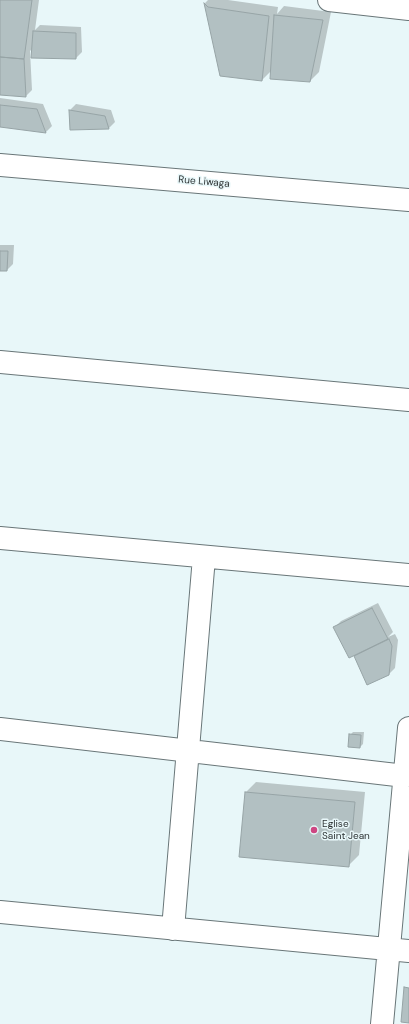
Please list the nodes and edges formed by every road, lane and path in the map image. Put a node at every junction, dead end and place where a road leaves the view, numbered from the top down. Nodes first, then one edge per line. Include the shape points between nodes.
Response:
1 (329, 0) edge
2 (409, 9) edge
3 (0, 165) edge
4 (409, 200) edge
5 (0, 362) edge
6 (409, 400) edge
7 (0, 538) edge
8 (204, 556) junction
9 (409, 575) edge
10 (409, 728) edge
11 (0, 729) edge
12 (188, 751) junction
13 (405, 776) junction
14 (0, 912) edge
15 (173, 928) junction
16 (398, 950) edge
17 (382, 1024) edge

1 - 2 street
3 - 4 street, Rue Liwaga
5 - 6 street
7 - 8 street
8 - 9 street
8 - 12 street
10 - 13 street
11 - 12 street
12 - 13 street
12 - 15 street
13 - 16 street
14 - 15 street
15 - 16 street
16 - 17 street

